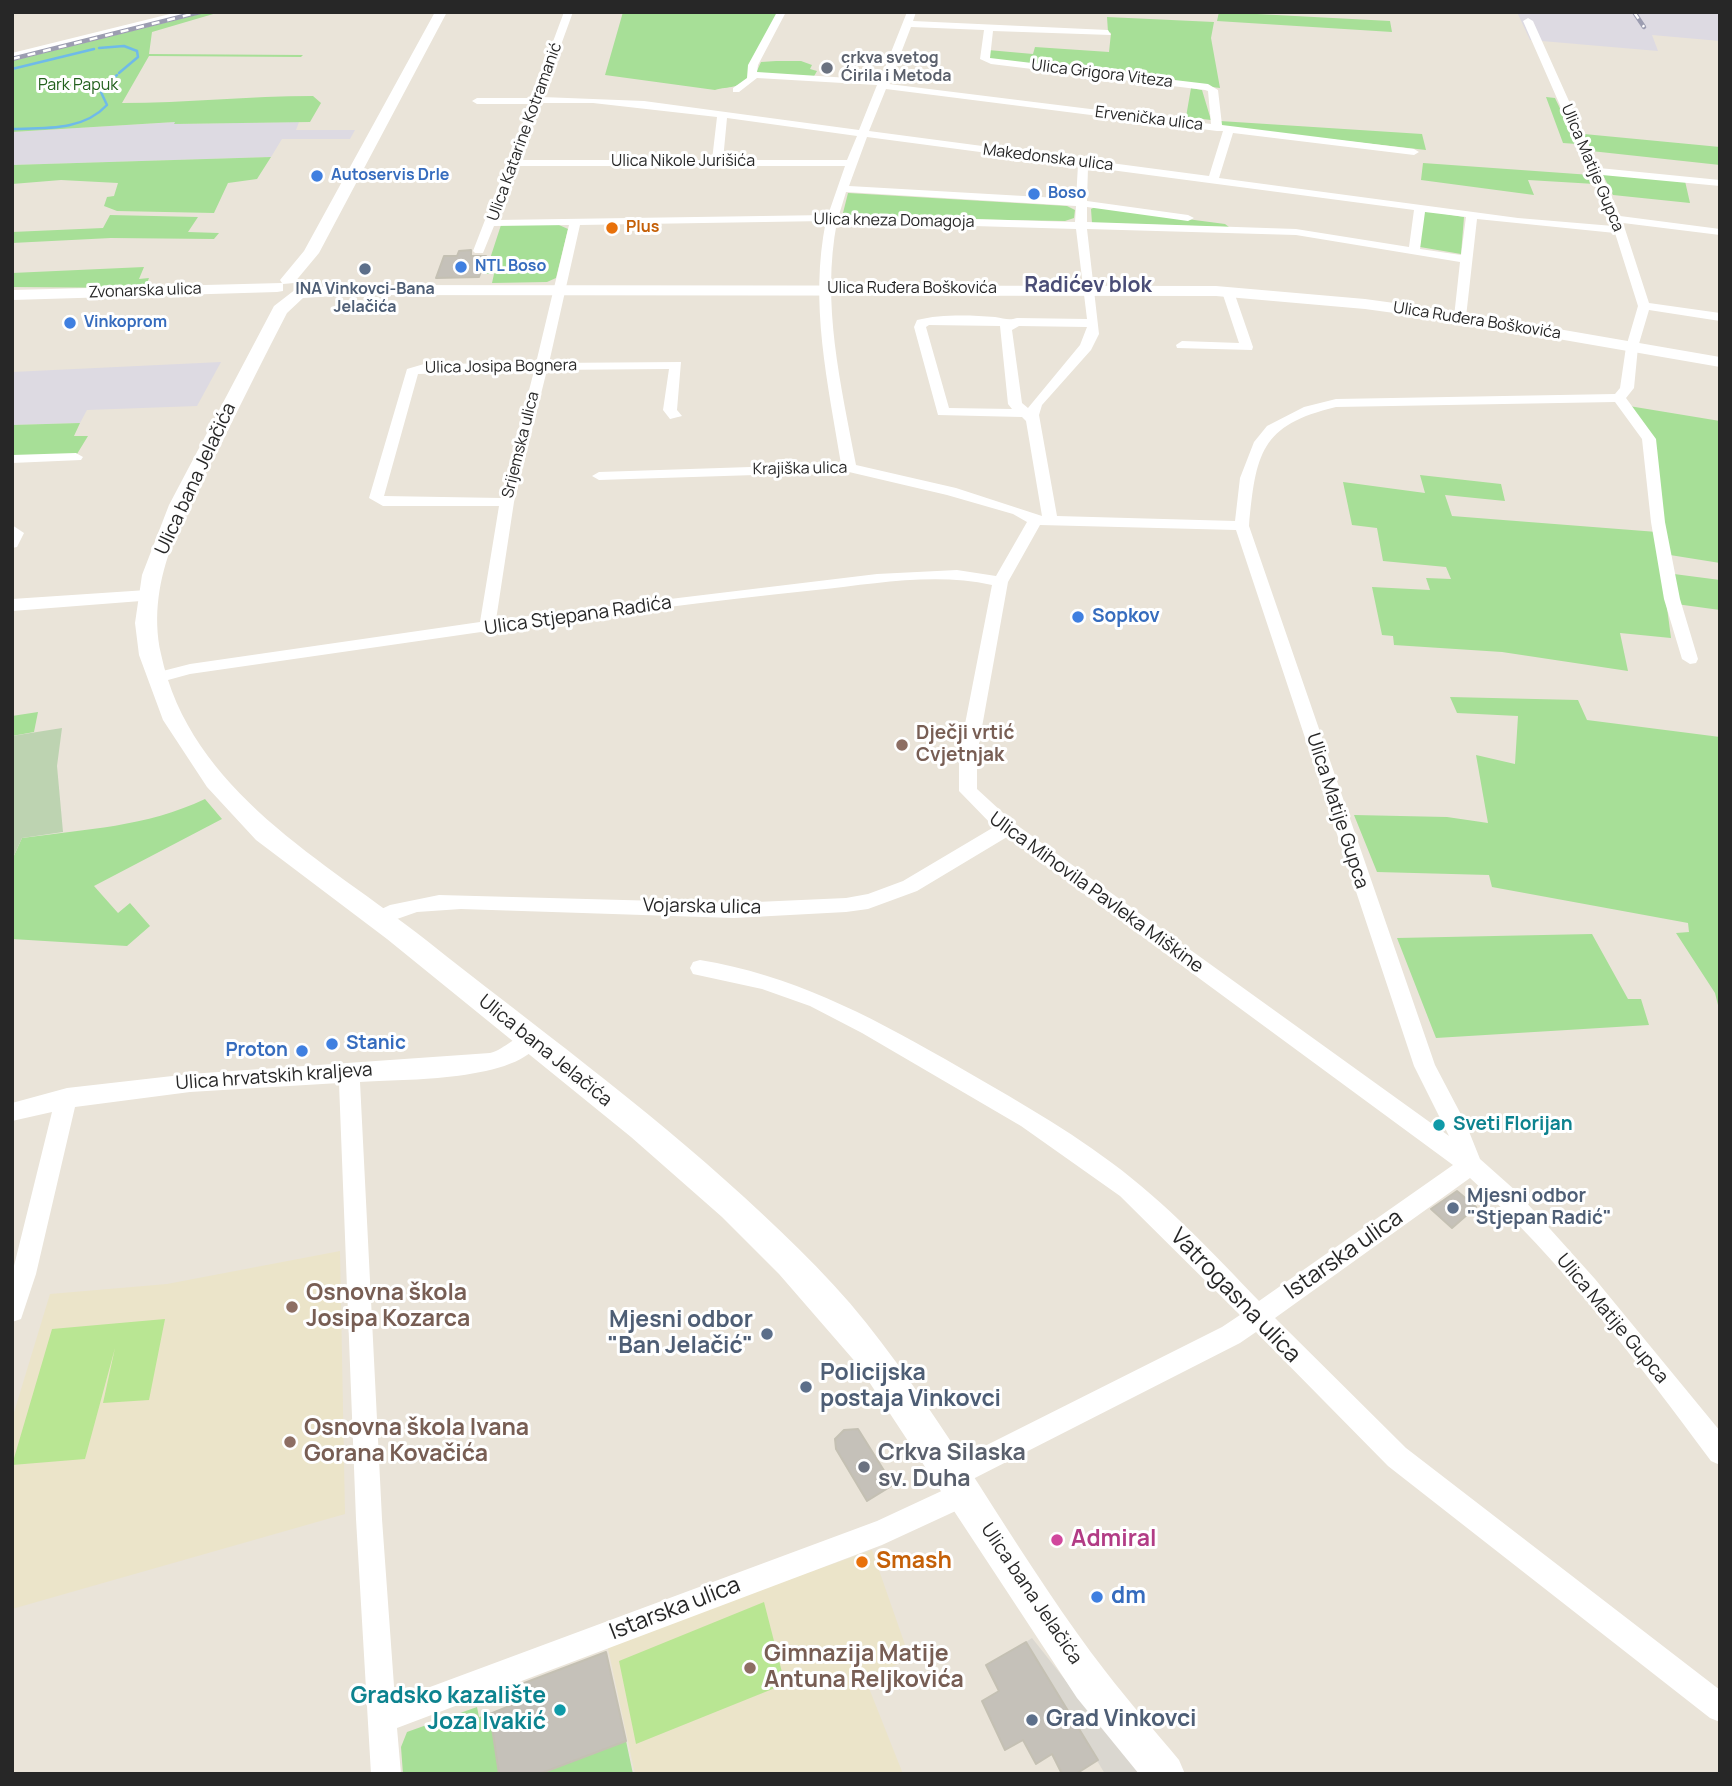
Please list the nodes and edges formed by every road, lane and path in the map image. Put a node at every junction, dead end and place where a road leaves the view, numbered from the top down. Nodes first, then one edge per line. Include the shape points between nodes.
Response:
1 (190, 12) edge
2 (440, 12) edge
3 (569, 12) edge
4 (782, 12) edge
5 (910, 18) edge
6 (1528, 21) dead end
7 (989, 28) junction
8 (1108, 33) dead end
9 (12, 57) edge
10 (753, 75) junction
11 (885, 85) junction
12 (736, 90) dead end
13 (537, 100) junction
14 (477, 101) dead end
15 (722, 116) junction
16 (1223, 129) junction
17 (863, 134) junction
18 (1414, 152) dead end
19 (718, 162) junction
20 (1083, 162) junction
21 (514, 163) junction
22 (851, 163) junction
23 (1596, 171) junction
24 (1213, 180) junction
25 (1720, 183) edge
26 (844, 188) junction
27 (1080, 203) junction
28 (1420, 208) junction
29 (1472, 214) junction
30 (832, 218) junction
31 (575, 222) junction
32 (492, 223) junction
33 (1081, 225) junction
34 (1618, 225) junction
35 (1296, 232) junction
36 (1720, 233) edge
37 (479, 251) dead end
38 (1414, 251) junction
39 (1468, 260) junction
40 (823, 289) junction
41 (1089, 289) junction
42 (293, 290) junction
43 (350, 290) joint
44 (561, 291) junction
45 (1228, 292) junction
46 (12, 295) edge
47 (1644, 306) junction
48 (1460, 317) junction
49 (1720, 317) edge
50 (1093, 323) junction
51 (1009, 325) junction
52 (1182, 345) dead end
53 (1632, 347) junction
54 (1720, 362) edge
55 (541, 366) junction
56 (1619, 398) junction
57 (1027, 415) junction
58 (675, 416) dead end
59 (76, 457) dead end
60 (12, 459) edge
61 (849, 468) junction
62 (599, 476) dead end
63 (507, 502) junction
64 (1042, 519) junction
65 (1242, 526) junction
66 (12, 529) edge
67 (12, 544) edge
68 (1000, 582) junction
69 (147, 596) junction
70 (12, 605) edge
71 (487, 629) junction
72 (1690, 659) dead end
73 (157, 678) junction
74 (1007, 828) junction
75 (380, 918) junction
76 (700, 968) dead end
77 (531, 1040) junction
78 (349, 1072) junction
79 (67, 1097) junction
80 (12, 1112) edge
81 (1471, 1165) junction
82 (12, 1311) edge
83 (1256, 1317) junction
84 (1720, 1452) edge
85 (958, 1485) junction
86 (1720, 1708) edge
87 (384, 1719) junction
88 (1160, 1769) edge
89 (386, 1774) edge

1 - 9 street
2 - 42 main road, Ulica bana Jelačića
3 - 13 street, Ulica Katarine Kotramanić
4 - 10 street via 753,65
5 - 7 street
5 - 11 street
6 - 23 street, Ulica Matije Gupca
7 - 8 street
7 - 16 street, Ulica Grigora Viteza via 985,59 991,61 1208,87 1213,90
10 - 11 street, Ervenička ulica
10 - 12 street
11 - 16 street, Ervenička ulica
11 - 17 street
13 - 14 street, Makedonska ulica
13 - 15 street, Makedonska ulica via 644,104
13 - 21 street, Ulica Katarine Kotramanić
15 - 17 street, Makedonska ulica
15 - 19 street
16 - 18 street, Ervenička ulica
16 - 24 street
17 - 20 street, Makedonska ulica
17 - 22 street
19 - 21 street, Ulica Nikole Jurišića
19 - 22 street, Ulica Nikole Jurišića
20 - 24 street, Makedonska ulica
20 - 27 street
21 - 32 street, Ulica Katarine Kotramanić
22 - 26 street
23 - 25 street
23 - 34 street, Ulica Matije Gupca
24 - 28 street, Makedonska ulica
26 - 27 street, Ulica kneza Domagoja
26 - 30 street
27 - 33 street
27 - 35 street, Ulica kneza Domagoja
28 - 29 street, Makedonska ulica
28 - 38 street
29 - 34 street, Makedonska ulica
29 - 39 street
30 - 31 street, Ulica kneza Domagoja
30 - 33 street, Ulica kneza Domagoja
30 - 40 street
31 - 32 street, Ulica kneza Domagoja
31 - 44 street, Srijemska ulica
32 - 37 street, Ulica Katarine Kotramanić
33 - 35 street, Ulica kneza Domagoja
33 - 41 street
34 - 36 street, Makedonska ulica
34 - 47 street, Ulica Matije Gupca
35 - 38 street, Ulica kneza Domagoja
38 - 39 street, Ulica kneza Domagoja
39 - 48 street
40 - 41 main road, Ulica Ruđera Boškovića
40 - 44 main road, Ulica Ruđera Boškovića
40 - 61 street via 825,329
41 - 45 main road, Ulica Ruđera Boškovića
41 - 50 street
42 - 43 main road, Ulica Ruđera Boškovića
42 - 46 main road, Zvonarska ulica
42 - 69 main road, Ulica bana Jelačića via 184,496
43 - 44 main road, Ulica Ruđera Boškovića
44 - 55 street, Srijemska ulica
45 - 48 main road, Ulica Ruđera Boškovića
45 - 52 street via 1247,347
47 - 49 street
47 - 53 street
48 - 53 main road, Ulica Ruđera Boškovića
50 - 51 street
50 - 57 street via 1090,341
51 - 57 street via 1005,332 1015,404
51 - 57 street via 929,321 919,327 943,412
53 - 54 main road, Ulica Ruđera Boškovića
53 - 56 street via 1628,388
55 - 58 street, Ulica Josipa Bognera via 676,365 670,410
55 - 63 street, Srijemska ulica
55 - 63 street, Ulica Josipa Bognera via 412,372 376,498 383,502
56 - 65 street, Ulica Matije Gupca via 1336,403 1307,408 1282,420 1252,455
56 - 72 street via 1649,439 1672,599
57 - 64 street
59 - 60 street
61 - 62 street, Krajiška ulica
61 - 64 street, Krajiška ulica via 939,487
63 - 71 street, Srijemska ulica
64 - 65 street
64 - 68 street, Ulica Mihovila Pavleka Miškine
65 - 81 street, Ulica Matije Gupca via 1420,1053
66 - 67 street via 16,533
68 - 71 street, Ulica Stjepana Radića via 985,577 902,576 738,593
68 - 74 street, Ulica Mihovila Pavleka Miškine via 967,780 973,799
69 - 70 street
69 - 73 main road, Ulica bana Jelačića via 146,624
71 - 73 street, Ulica Stjepana Radića via 191,669
73 - 75 main road, Ulica bana Jelačića via 169,712 222,788 286,852
74 - 75 street, Vojarska ulica via 908,889 848,905 757,909 454,903 404,907
74 - 81 street, Ulica Mihovila Pavleka Miškine
75 - 77 main road, Ulica bana Jelačića
76 - 83 street, Vatrogasna ulica via 746,974 823,1001 1009,1107 1125,1187
77 - 78 street, Ulica hrvatskih kraljeva via 505,1058 490,1062
77 - 85 main road, Ulica bana Jelačića via 726,1198 783,1253 870,1354
78 - 79 street, Ulica hrvatskih kraljeva via 225,1079
78 - 87 street via 369,1519
79 - 80 street, Ulica hrvatskih kraljeva
79 - 82 street
81 - 83 street, Istarska ulica
81 - 84 street, Ulica Matije Gupca via 1508,1198 1587,1287
83 - 85 street, Istarska ulica
83 - 86 street, Vatrogasna ulica via 1397,1457
85 - 87 street, Istarska ulica via 882,1532
85 - 88 main road, Ulica bana Jelačića via 1091,1684
87 - 89 street

